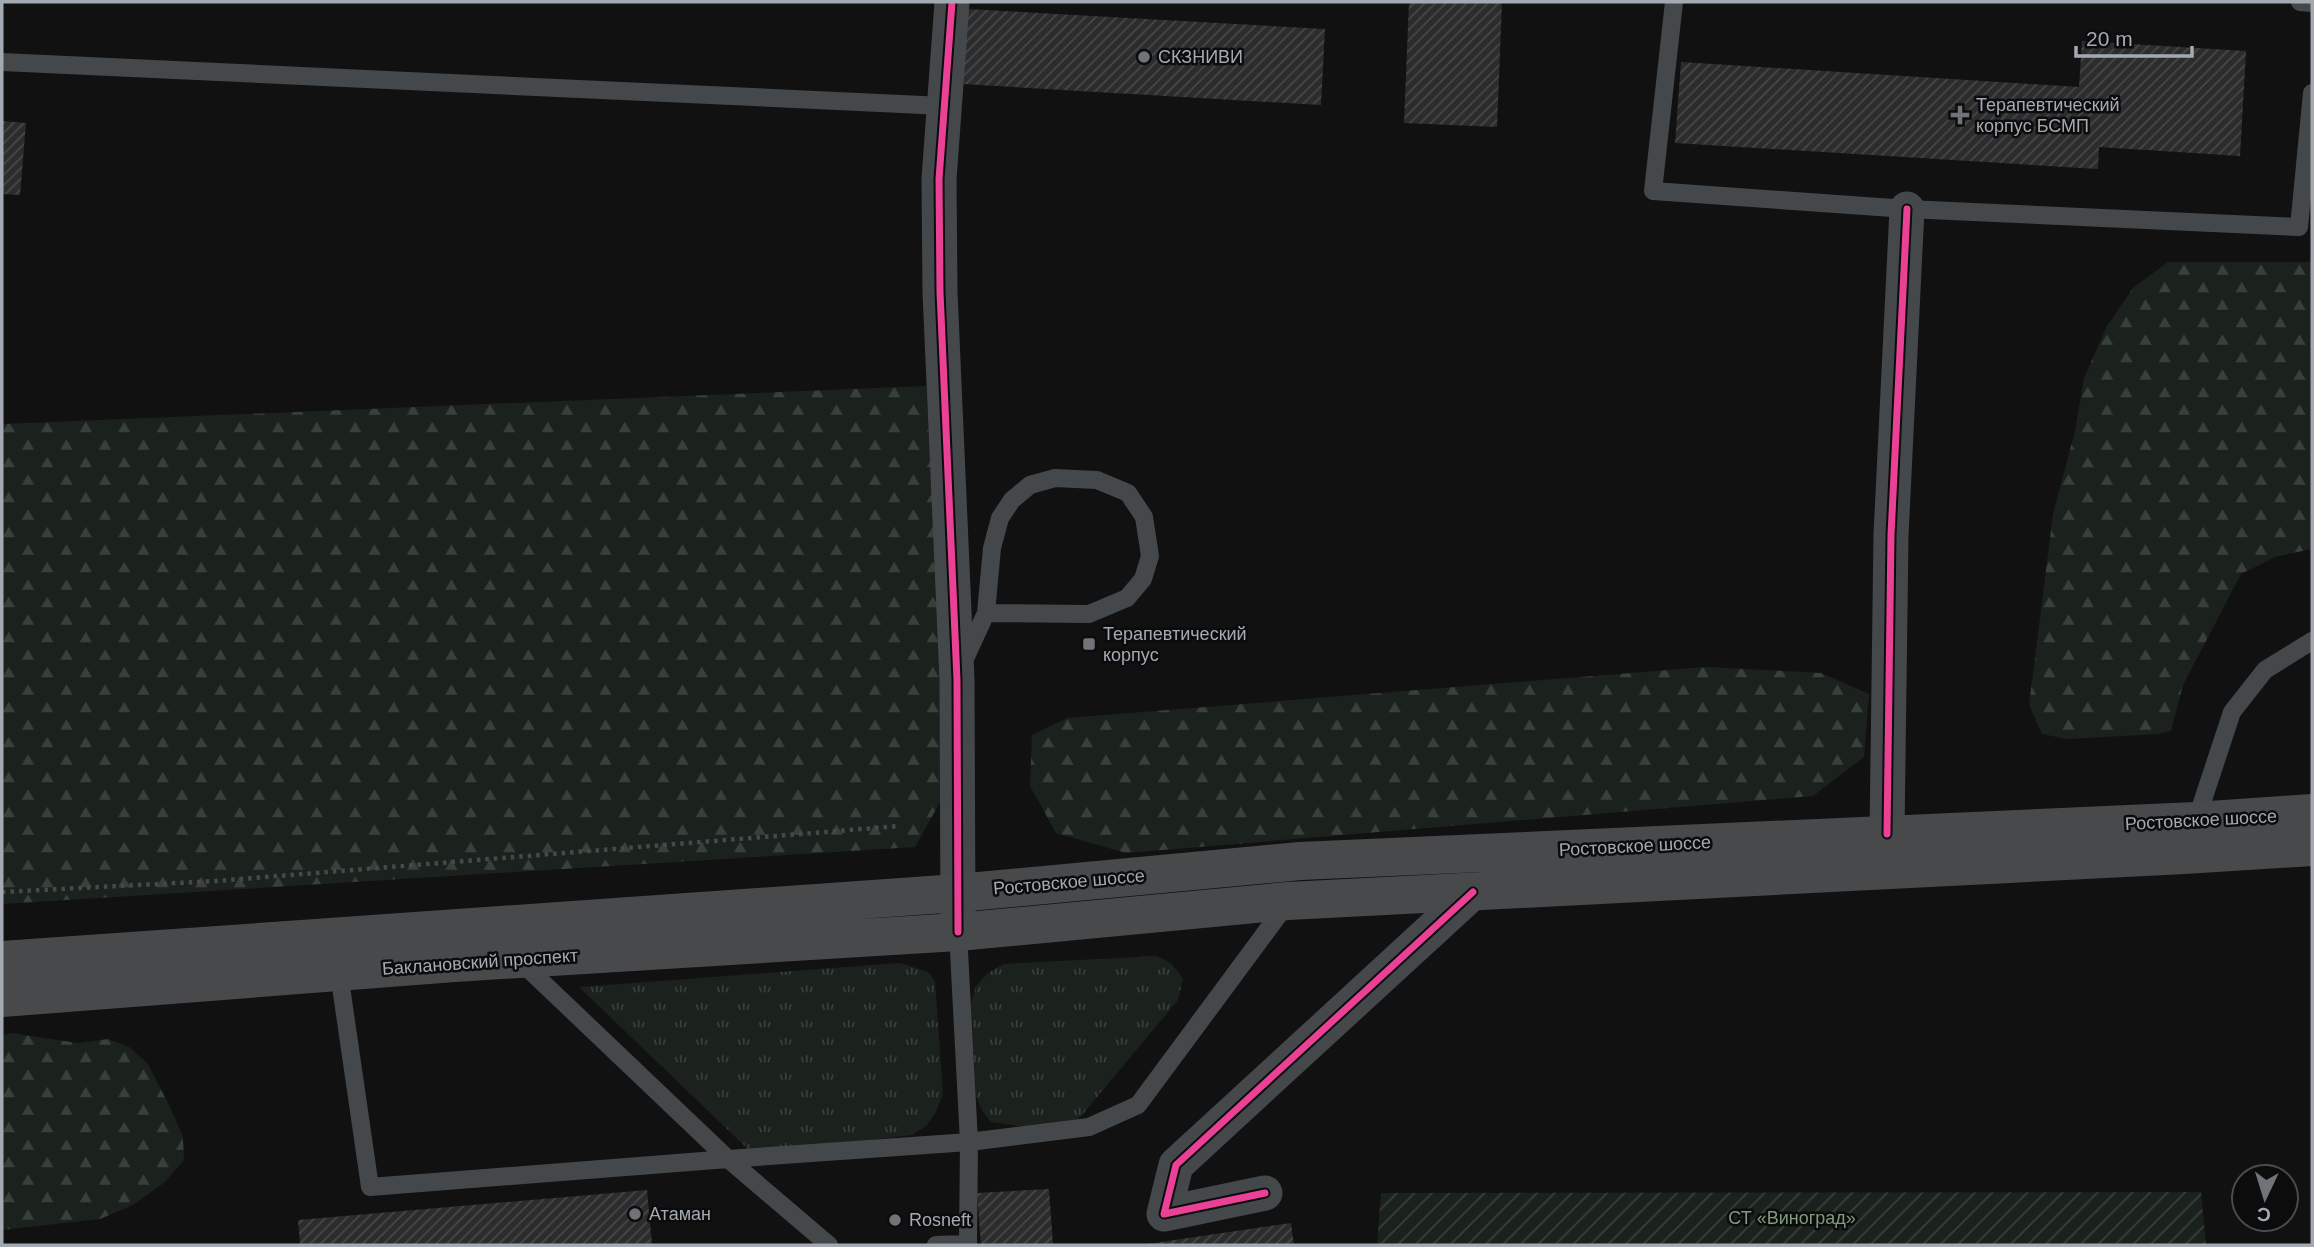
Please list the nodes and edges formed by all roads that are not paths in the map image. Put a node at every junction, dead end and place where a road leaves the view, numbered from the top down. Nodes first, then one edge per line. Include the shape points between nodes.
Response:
1 (952, 2) edge
2 (1674, 2) edge
3 (2300, 2) edge
4 (2312, 3) edge
5 (2, 62) edge
6 (2312, 93) edge
7 (944, 106) junction
8 (1907, 209) junction
9 (986, 613) junction
10 (2312, 641) edge
11 (957, 680) junction
12 (2312, 813) edge
13 (2196, 821) junction
14 (1887, 834) junction
15 (2312, 847) edge
16 (958, 892) junction
17 (1473, 892) junction
18 (1288, 901) junction
19 (958, 932) junction
20 (517, 959) junction
21 (2, 960) edge
22 (339, 974) junction
23 (2, 998) edge
24 (970, 1142) junction
25 (728, 1158) junction
26 (1265, 1193) dead end
27 (829, 1245) edge
28 (936, 1245) edge

1 - 7 street
2 - 8 lane via 1653,191
3 - 4 lane
5 - 7 lane
6 - 8 lane via 2299,227
7 - 11 street via 940,292
8 - 14 street via 1891,535
9 - 9 lane via 1089,614 1127,598 1143,579 1150,556 1144,517 1128,493 1097,480 1055,478 1030,485 1012,500 1000,518 992,548
9 - 11 lane
10 - 13 lane via 2265,670 2232,712
11 - 16 street
12 - 13 main road, Ростовское шоссе
13 - 14 main road, Ростовское шоссе
14 - 16 main road, Ростовское шоссе via 1300,861
15 - 17 main road, Ростовское шоссе
16 - 19 street
16 - 21 main road, Баклановский проспект
17 - 18 main road, Ростовское шоссе
17 - 26 street via 1176,1165 1164,1214
18 - 19 main road, Ростовское шоссе
18 - 24 lane via 1138,1105 1089,1128
19 - 20 main road, Баклановский проспект
19 - 24 lane
20 - 22 main road, Баклановский проспект
20 - 25 lane
22 - 23 main road, Баклановский проспект
22 - 25 lane via 370,1187
24 - 25 lane
24 - 28 lane via 968,1244
25 - 27 lane

